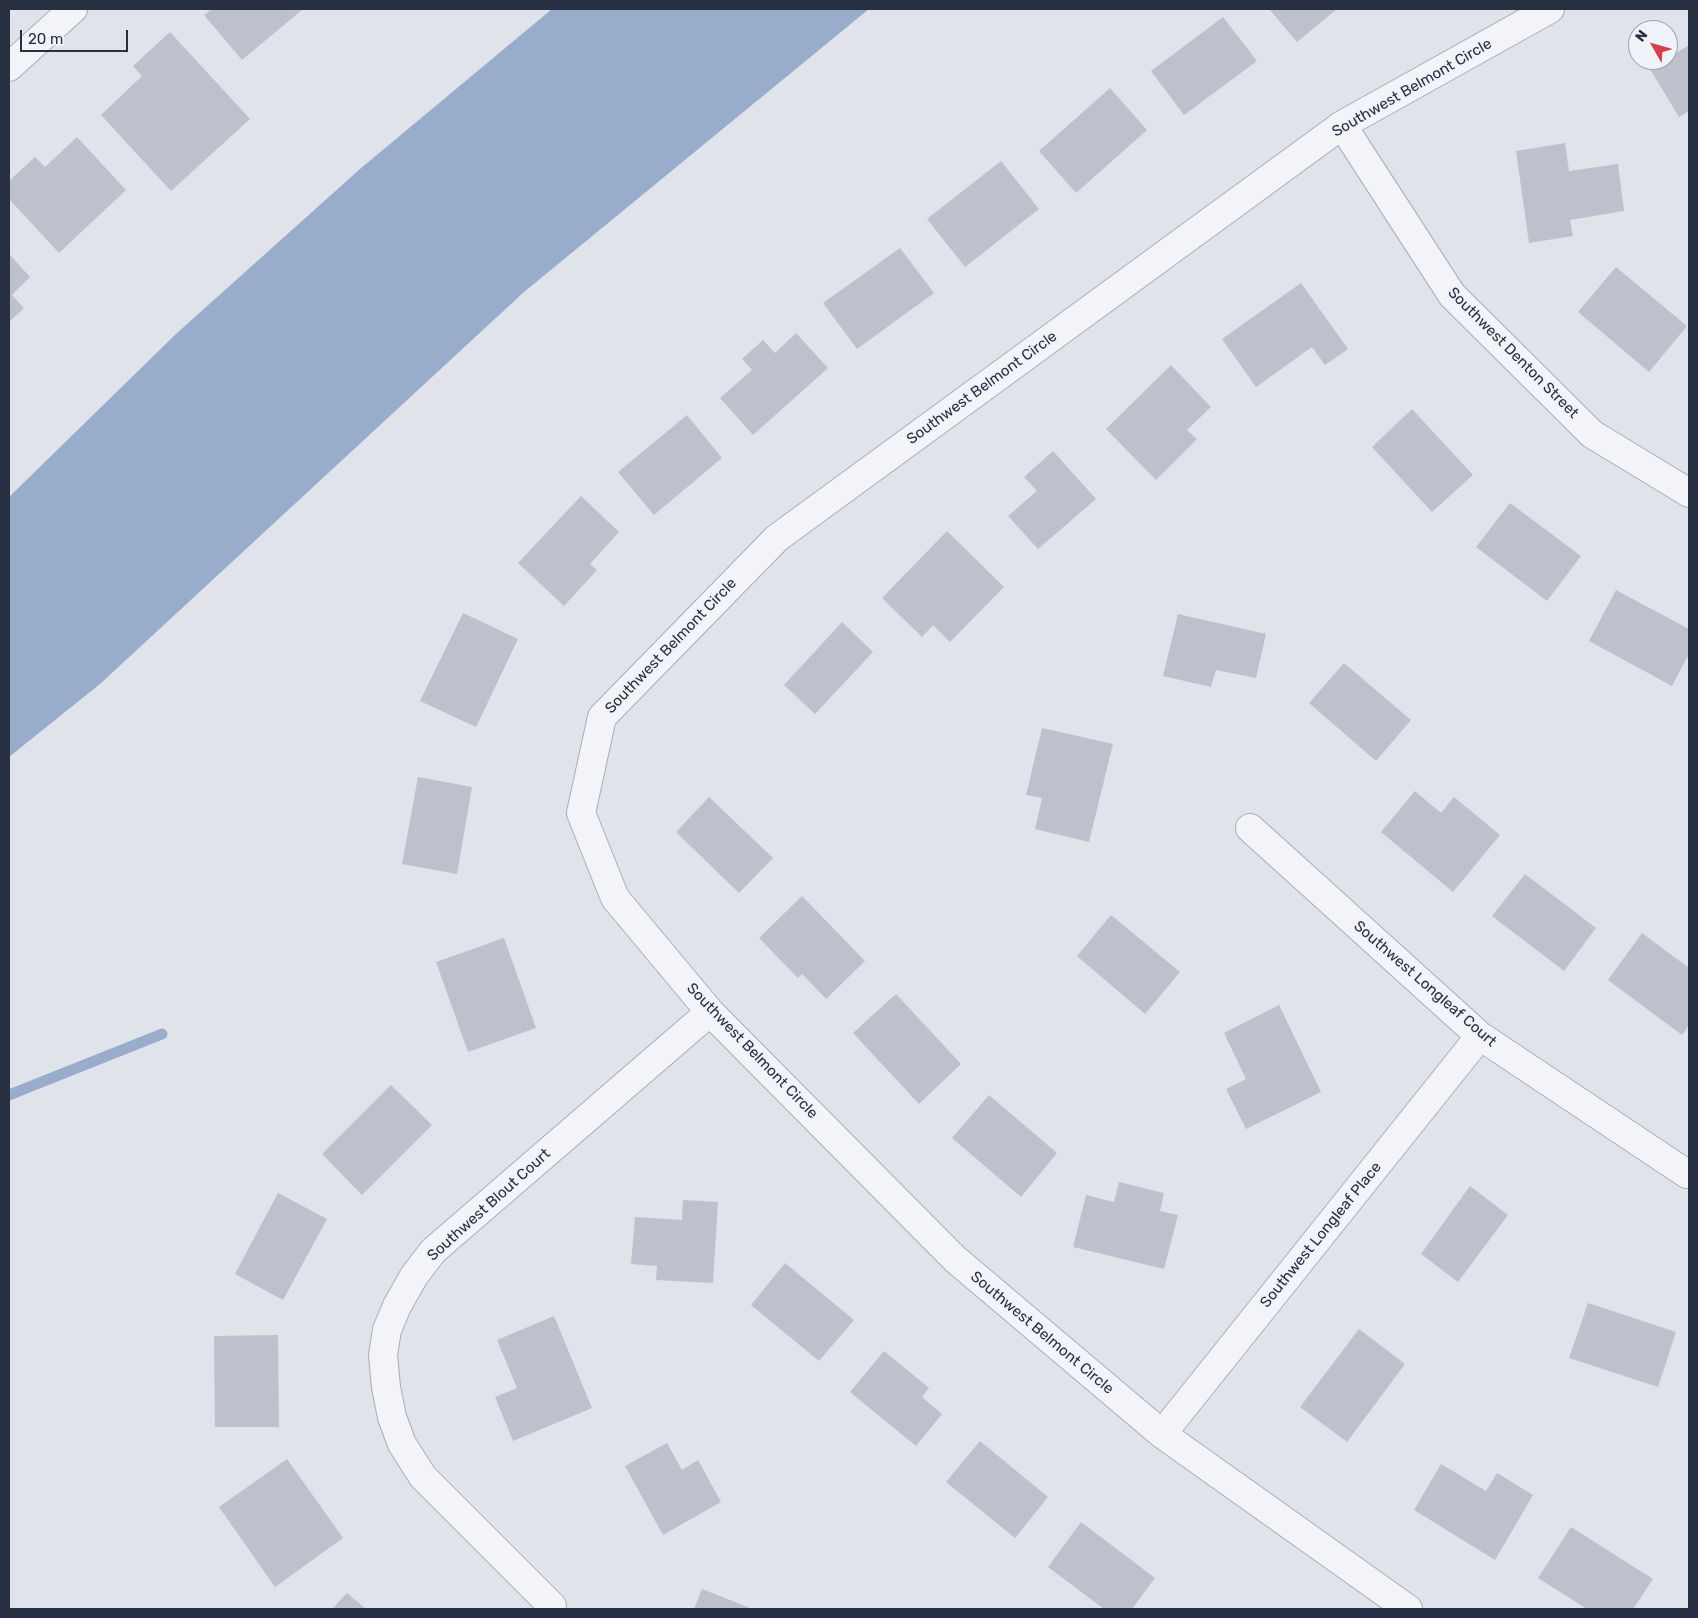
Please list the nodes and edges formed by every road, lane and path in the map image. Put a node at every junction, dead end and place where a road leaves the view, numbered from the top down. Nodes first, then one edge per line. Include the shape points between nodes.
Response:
1 (73, 9) edge
2 (1550, 9) edge
3 (9, 68) edge
4 (1342, 126) junction
5 (1689, 493) edge
6 (1250, 828) dead end
7 (710, 1012) junction
8 (1480, 1036) junction
9 (1687, 1174) dead end
10 (1162, 1434) junction
11 (552, 1606) dead end
12 (1408, 1609) edge

1 - 3 street
2 - 4 street, Southwest Belmont Circle
4 - 5 street, Southwest Denton Street via 1452,295 1592,434
4 - 7 street, Southwest Belmont Circle via 777,538 602,717 581,813 616,898
6 - 8 street, Southwest Longleaf Court
7 - 10 street, Southwest Belmont Circle via 955,1259
7 - 11 street, Southwest Blout Court via 433,1252 414,1276 387,1330 383,1355 386,1387 402,1444 423,1477
8 - 9 street, Southwest Longleaf Court
8 - 10 street, Southwest Longleaf Place
10 - 12 street, Southwest Belmont Circle

